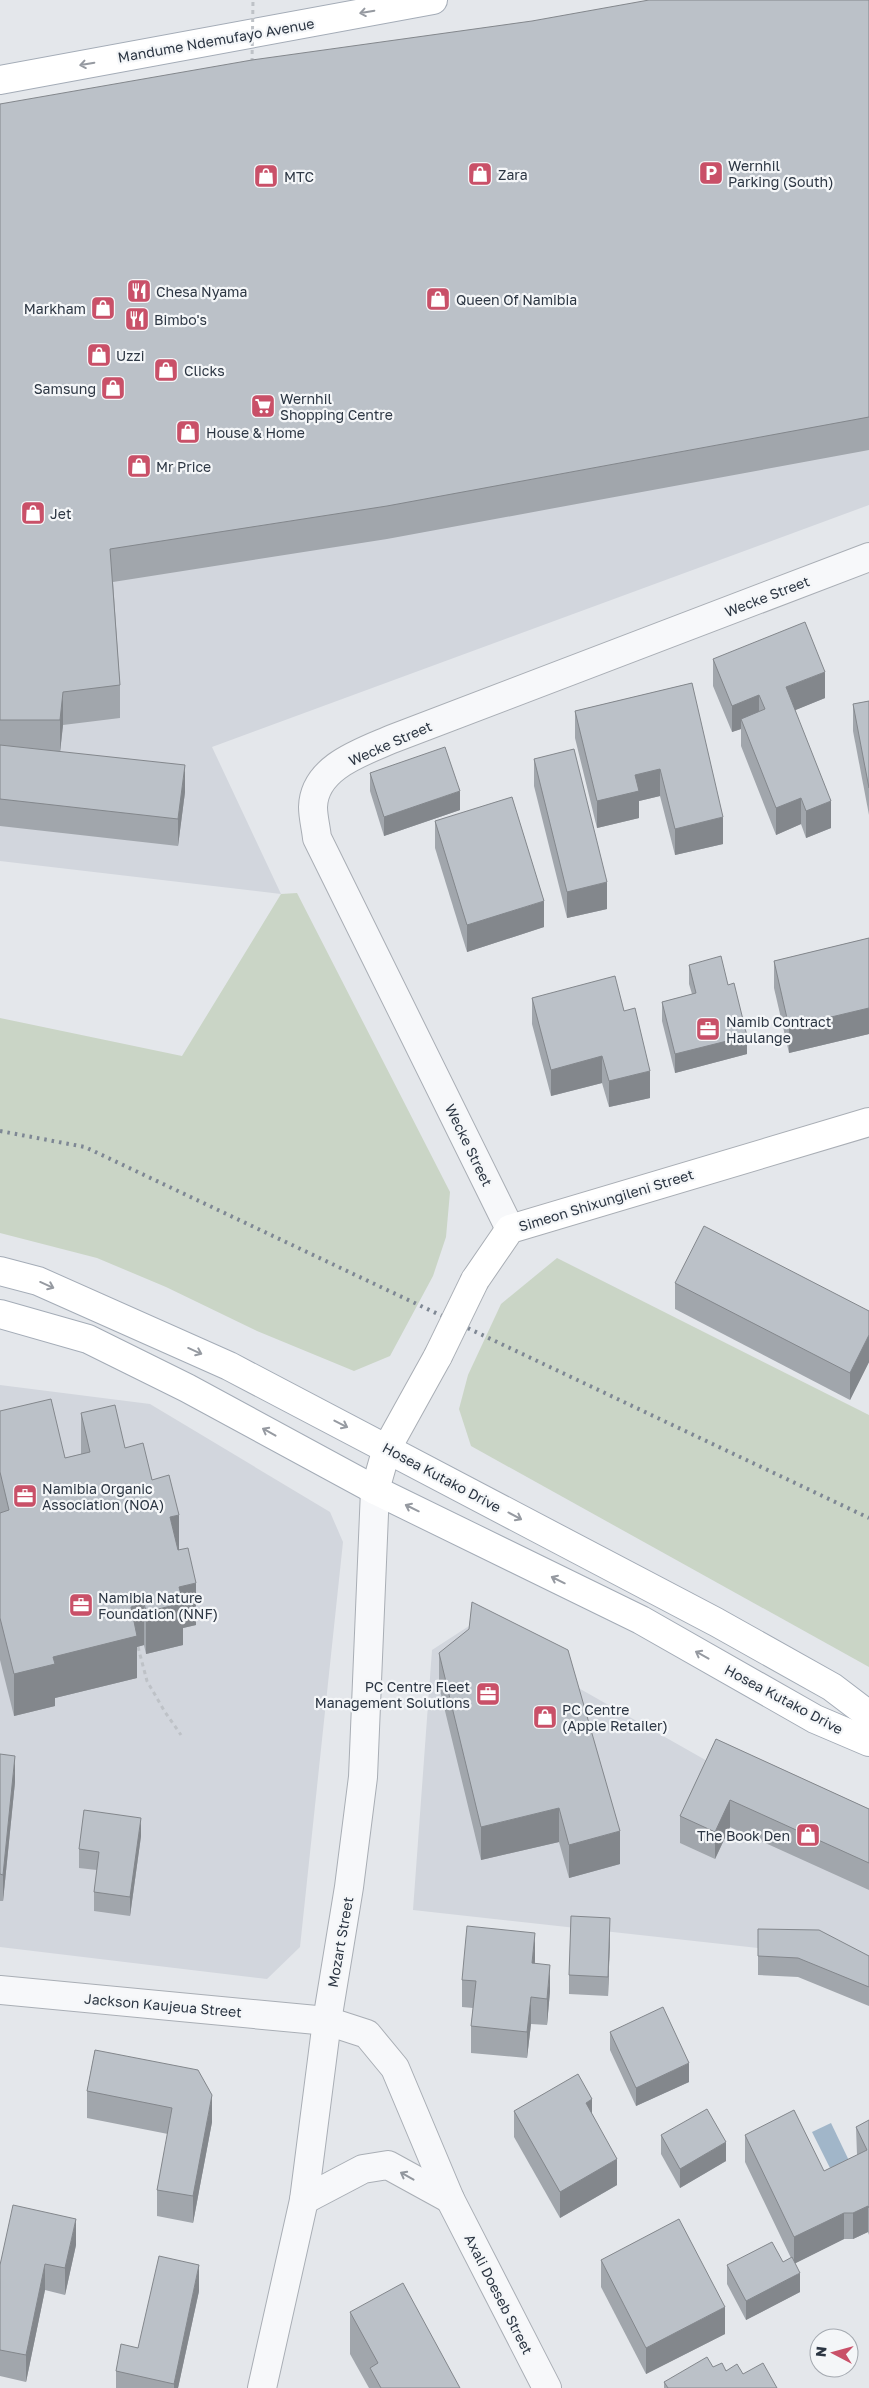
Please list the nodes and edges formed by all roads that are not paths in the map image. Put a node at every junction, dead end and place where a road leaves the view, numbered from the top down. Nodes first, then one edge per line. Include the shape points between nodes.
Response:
1 (433, 0) edge
2 (0, 80) edge
3 (869, 557) edge
4 (869, 1122) edge
5 (510, 1229) junction
6 (0, 1271) edge
7 (0, 1314) edge
8 (388, 1448) junction
9 (376, 1490) junction
10 (869, 1715) edge
11 (869, 1742) edge
12 (0, 1990) edge
13 (327, 2021) junction
14 (450, 2199) junction
15 (304, 2200) junction
16 (262, 2388) edge
17 (547, 2388) edge

1 -> 2 main road, Mandume Ndemufayo Avenue
3 - 5 street, Wecke Street via 392,739 352,756 322,779 313,805 317,838
4 - 5 main road, Simeon Shixungileni Street
5 - 8 main road, Simeon Shixungileni Street, bridge via 475,1280
6 -> 8 main road, Hosea Kutako Drive via 38,1281 229,1366
9 -> 7 main road, Hosea Kutako Drive via 187,1388 88,1339
8 - 9 main road, Simeon Shixungileni Street
8 -> 10 main road, Hosea Kutako Drive via 716,1622 832,1687
11 -> 9 main road, Hosea Kutako Drive via 816,1719 640,1620
9 - 13 street, Mozart Street via 363,1777
12 - 13 street, Jackson Kaujeua Street
13 - 14 street, Axali Doeseb Street via 367,2034 396,2068
13 - 15 street, Mozart Street
14 -> 15 street via 388,2165 363,2169
14 - 17 street, Axali Doeseb Street
15 - 16 street, Mozart Street

